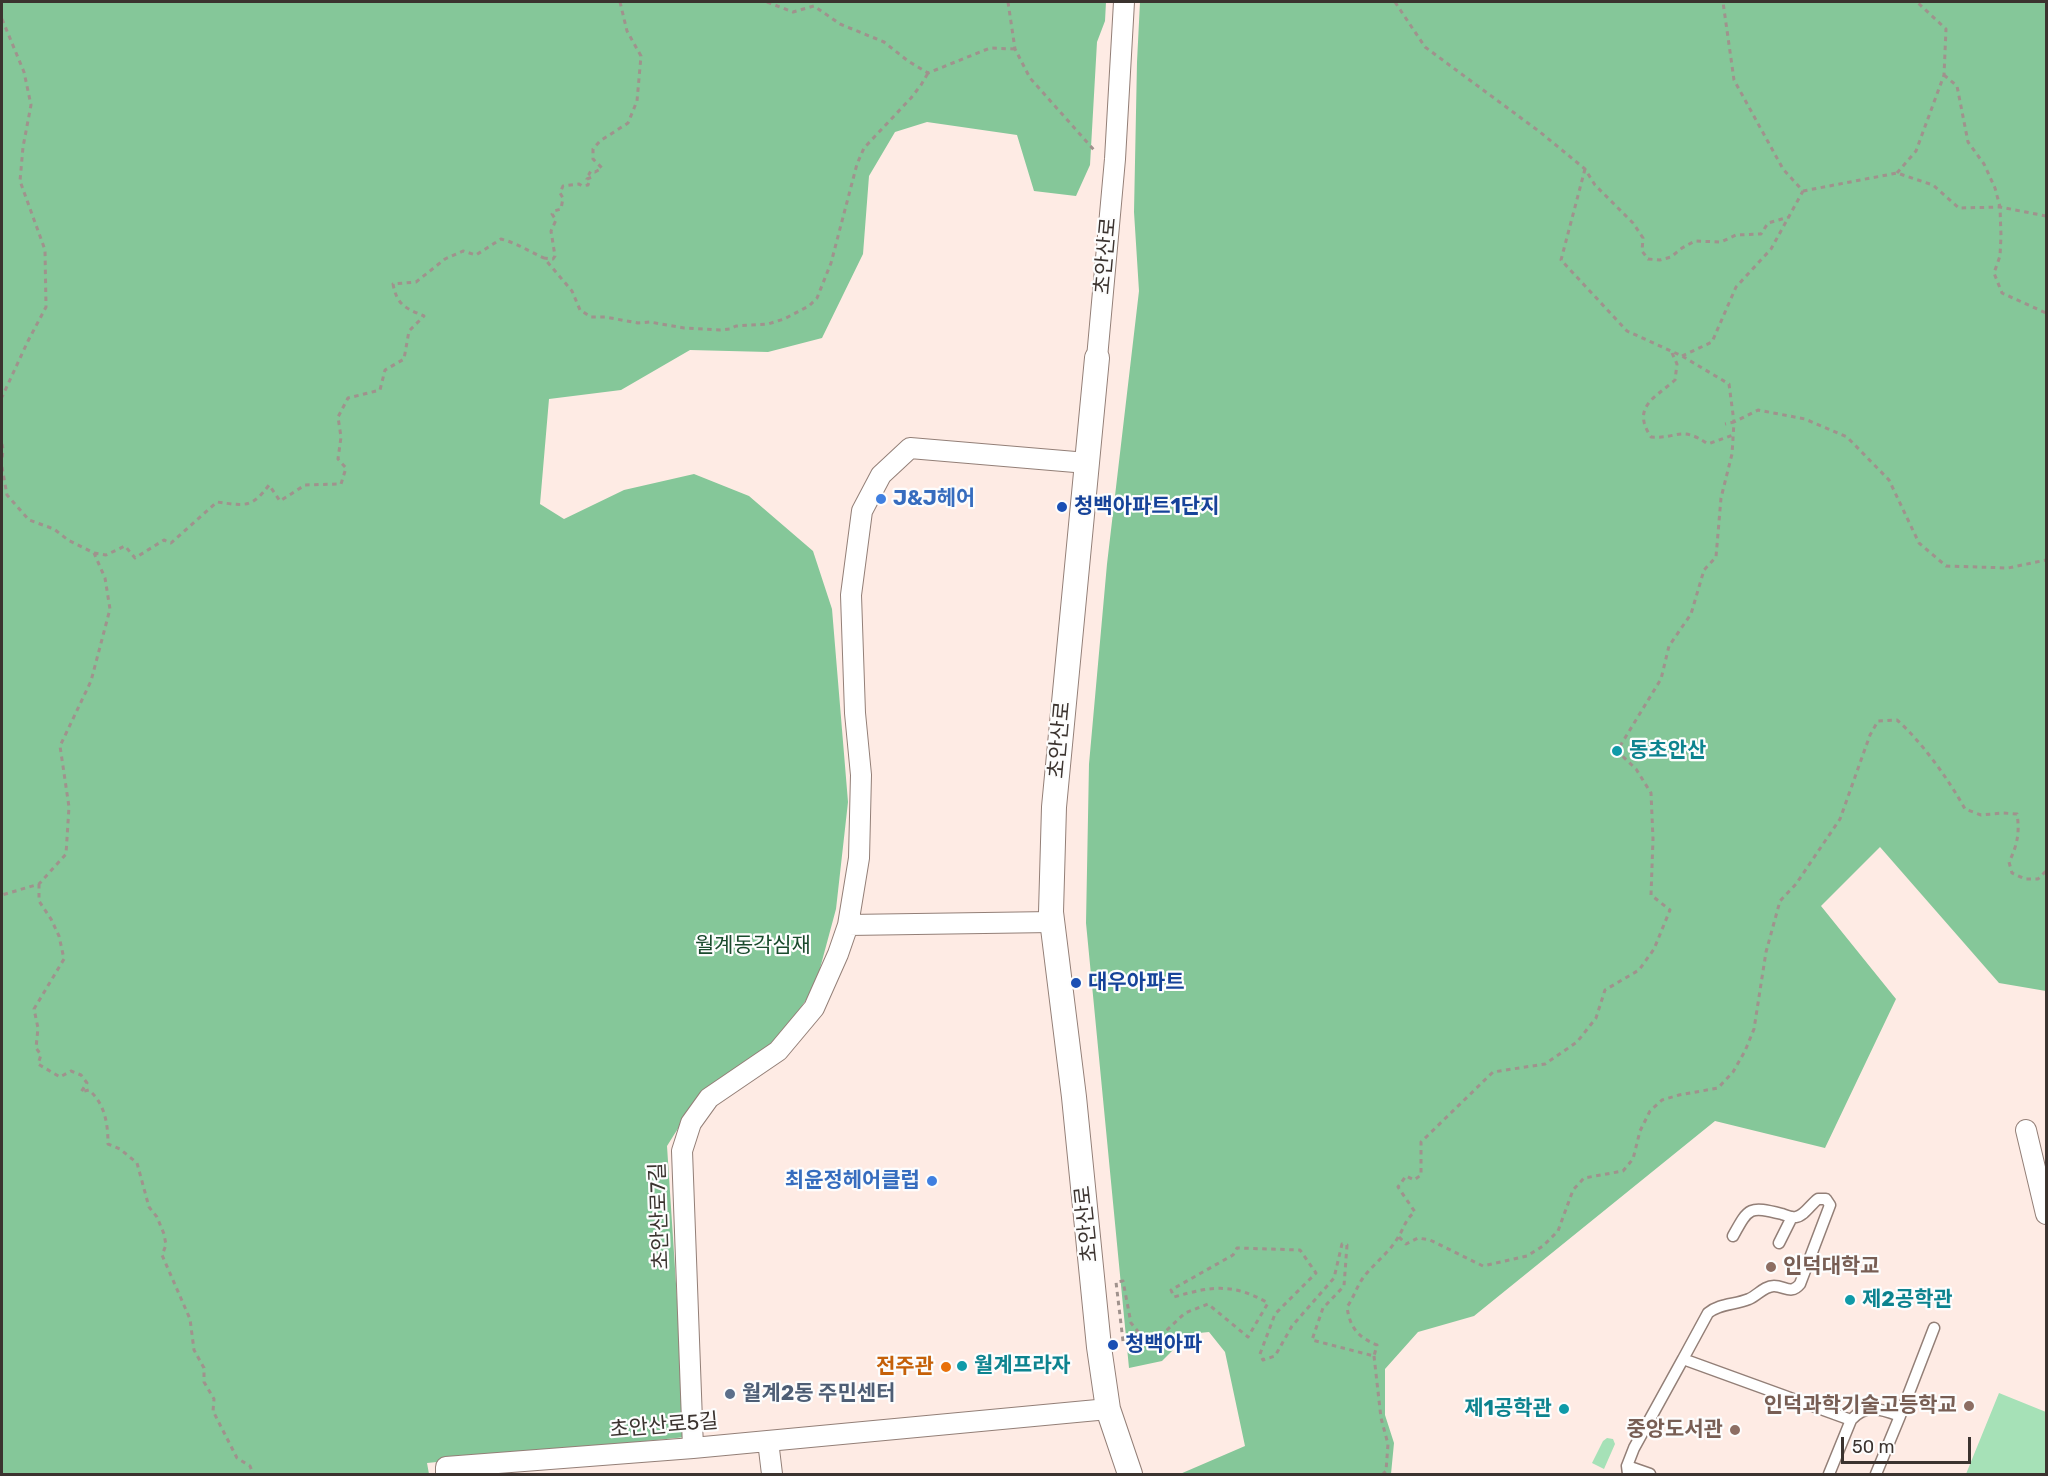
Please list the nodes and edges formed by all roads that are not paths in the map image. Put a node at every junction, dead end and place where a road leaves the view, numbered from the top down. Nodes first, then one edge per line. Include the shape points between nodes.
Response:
1 (1124, 2) edge
2 (1096, 358) joint
3 (1087, 463) junction
4 (1052, 922) junction
5 (848, 925) junction
6 (2026, 1130) dead end
7 (2046, 1214) edge
8 (1792, 1217) junction
9 (1733, 1236) dead end
10 (1779, 1243) dead end
11 (1934, 1328) dead end
12 (1683, 1359) junction
13 (1108, 1409) junction
14 (1900, 1416) junction
15 (1851, 1420) junction
16 (768, 1441) junction
17 (693, 1448) junction
18 (1627, 1470) edge
19 (446, 1474) edge
20 (772, 1474) edge
21 (1130, 1474) edge
22 (1650, 1474) edge
23 (1829, 1474) edge
24 (1876, 1474) edge

1 - 2 street, 초안산로 via 1115,159
2 - 3 street, 초안산로
3 - 4 street, 초안산로 via 1054,807
3 - 5 street, 초안산로7길 via 910,448 881,475 862,511 851,595 861,775 859,858
4 - 5 street
4 - 13 street, 초안산로
5 - 17 street, 초안산로7길 via 814,1008 778,1051 709,1098 692,1123 682,1151
6 - 7 street
8 - 9 lane via 1764,1209 1752,1210 1744,1215
8 - 10 lane
8 - 12 lane via 1801,1215 1818,1199 1826,1199 1830,1205 1798,1287 1767,1287 1746,1300 1712,1309
11 - 14 lane
12 - 15 lane
12 - 18 lane via 1634,1448
13 - 16 street, 초안산로5길
13 - 21 street, 초안산로
14 - 15 lane via 1869,1408
14 - 24 lane
15 - 23 lane
16 - 17 street, 초안산로5길
16 - 20 street
17 - 19 street, 초안산로5길 via 446,1467
18 - 22 lane

